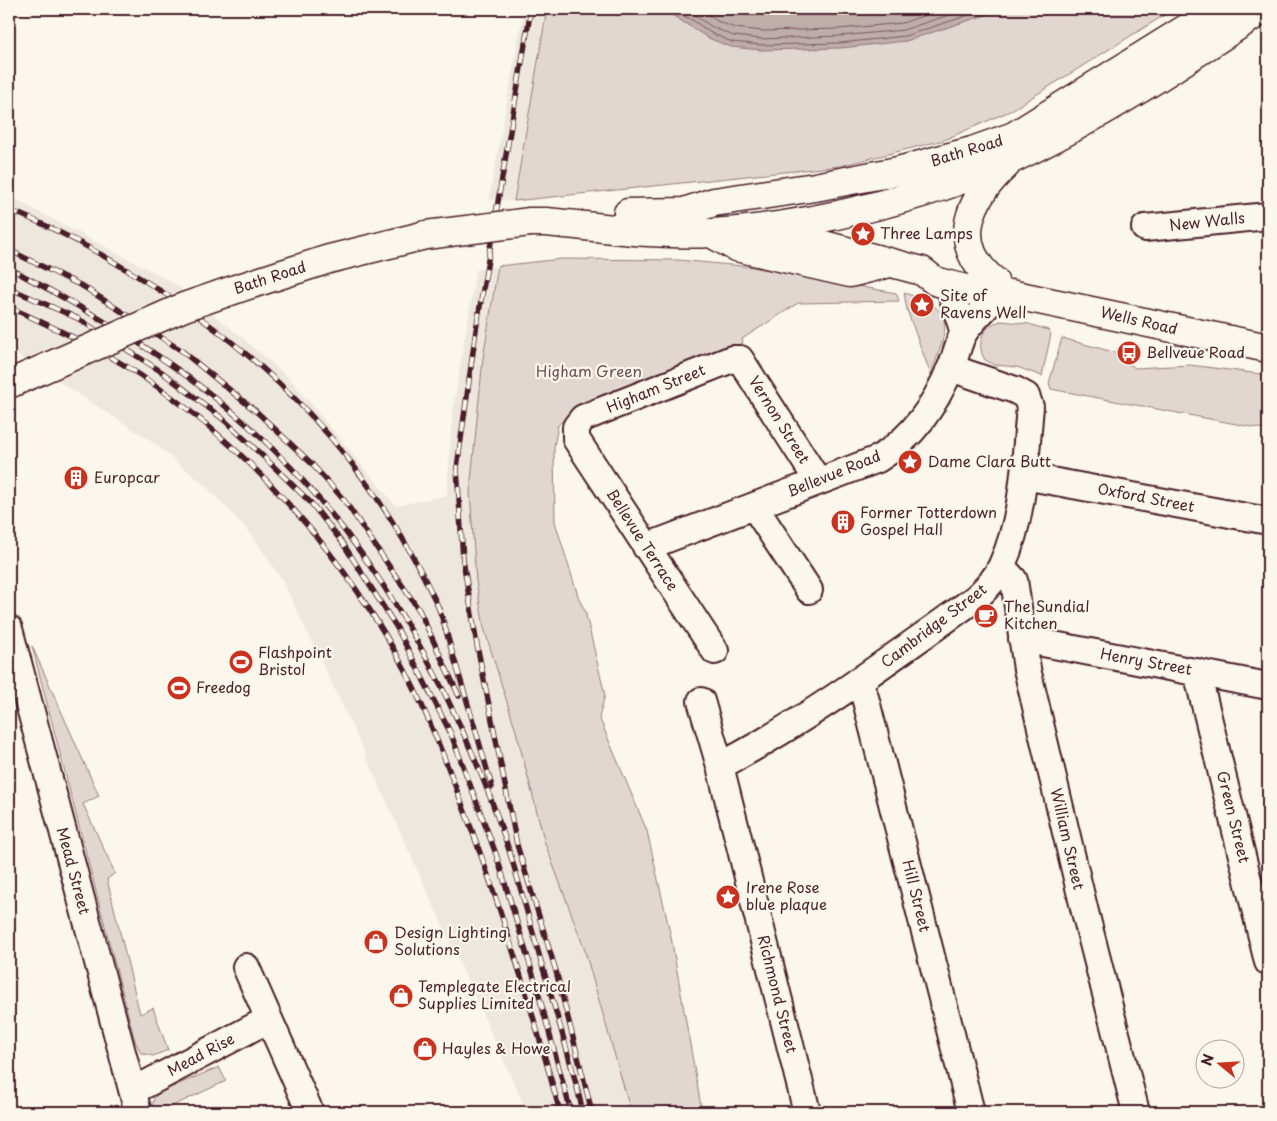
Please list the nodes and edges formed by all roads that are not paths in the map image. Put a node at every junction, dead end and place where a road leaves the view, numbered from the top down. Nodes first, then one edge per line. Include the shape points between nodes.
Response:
1 (1218, 9) edge
2 (1262, 9) edge
3 (1013, 158) junction
4 (684, 212) junction
5 (1268, 216) edge
6 (538, 222) junction
7 (758, 228) junction
8 (1146, 228) dead end
9 (711, 233) junction
10 (890, 263) junction
11 (922, 271) junction
12 (949, 285) junction
13 (1000, 291) junction
14 (964, 333) junction
15 (1268, 348) edge
16 (740, 359) joint
17 (951, 368) junction
18 (9, 384) edge
19 (576, 427) joint
20 (1024, 476) junction
21 (818, 481) junction
22 (754, 506) junction
23 (1268, 521) edge
24 (646, 547) junction
25 (1002, 567) junction
26 (809, 590) dead end
27 (9, 629) edge
28 (1022, 640) junction
29 (715, 651) dead end
30 (1197, 672) junction
31 (858, 681) junction
32 (1268, 686) edge
33 (701, 702) dead end
34 (720, 766) junction
35 (1268, 962) edge
36 (246, 967) dead end
37 (269, 1019) junction
38 (136, 1102) edge
39 (310, 1112) edge
40 (807, 1112) edge
41 (971, 1112) edge
42 (1136, 1112) edge

1 - 4 highway, Bath Road via 1014,136 898,171 714,202
2 - 3 highway, Bath Road via 1076,126
3 - 7 highway, Bath Road via 925,192 785,225
3 - 13 highway via 979,194 967,236 980,268
4 - 6 highway, Bath Road via 599,214
4 - 7 highway, Bath Road
5 - 8 street, New Walls
6 - 9 highway, Bath Road via 653,232
6 - 18 highway, Bath Road, bridge via 426,235 329,259 184,307
7 - 9 highway, Bath Road
7 - 10 highway, Wells Road
9 - 10 highway via 736,247 850,272
10 - 11 highway, Wells Road
11 - 12 highway, Wells Road via 935,281
11 - 13 highway, Wells Road via 939,267
12 - 13 highway, Wells Road
12 - 14 street
13 - 14 street, Bellevue Road
13 - 15 highway, Wells Road
14 - 17 street, Bellevue Road
16 - 19 street, Higham Street via 732,359 583,418
16 - 21 street, Vernon Street
17 - 20 street, Cambridge Street via 1026,396 1030,407
17 - 21 street, Bellevue Road via 916,429 899,446 878,459
19 - 24 street, Bellevue Terrace via 576,439
20 - 23 street, Oxford Street
20 - 25 street, Cambridge Street via 1010,545
21 - 22 street, Bellevue Road
22 - 24 street, Bellevue Road
22 - 26 street
24 - 29 street, Bellevue Terrace
25 - 28 street, William Street via 1014,580
25 - 31 street, Cambridge Street via 976,598
27 - 38 street, Mead Street
28 - 30 street, Henry Street
28 - 42 street, William Street via 1084,908
30 - 32 street, Henry Street
30 - 35 street, Green Street
31 - 34 street, Cambridge Street via 753,749
31 - 41 street, Hill Street via 865,697
33 - 34 street, Richmond Street
34 - 40 street, Richmond Street
36 - 37 street
37 - 38 street, Mead Rise
37 - 39 street

